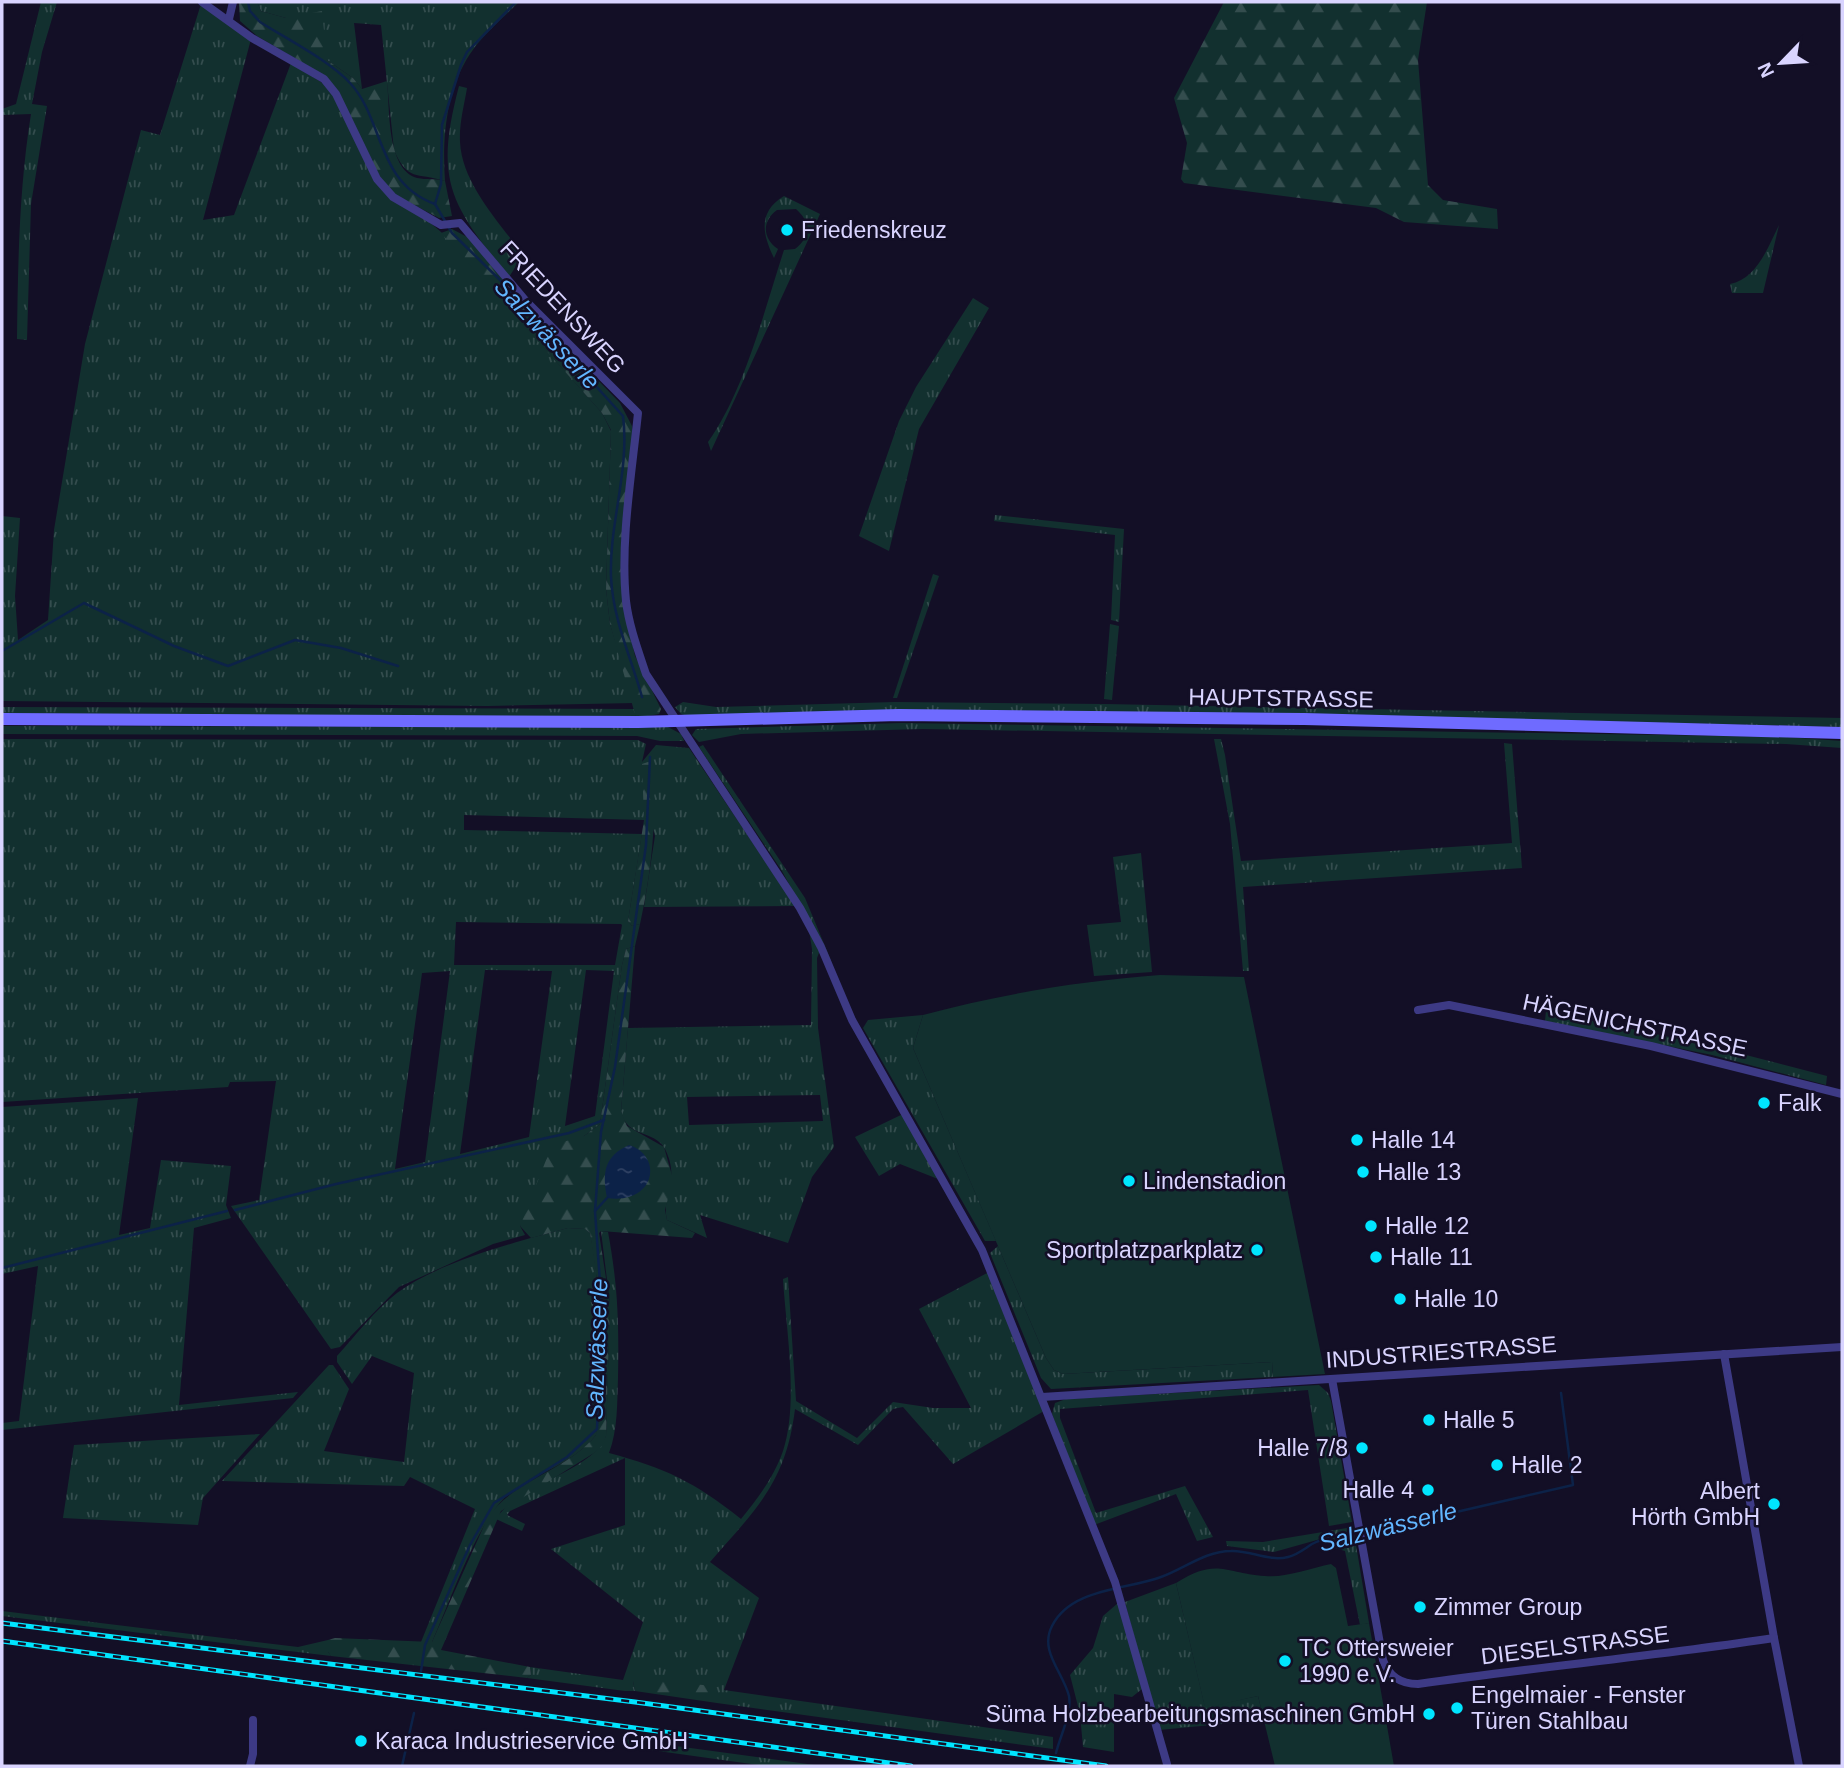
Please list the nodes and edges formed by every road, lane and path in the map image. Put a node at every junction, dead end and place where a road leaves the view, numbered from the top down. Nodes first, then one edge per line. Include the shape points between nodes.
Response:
1 (202, 2) edge
2 (233, 2) edge
3 (229, 19) junction
4 (2, 719) edge
5 (678, 722) junction
6 (1842, 733) edge
7 (1418, 1010) dead end
8 (1842, 1094) edge
9 (1842, 1347) edge
10 (1724, 1354) junction
11 (1332, 1379) junction
12 (1042, 1397) junction
13 (1774, 1638) junction
14 (253, 1720) dead end
15 (1167, 1765) edge
16 (250, 1766) edge
17 (1799, 1766) edge

1 - 3 street, FRIEDENSWEG
2 - 3 street
3 - 5 street, FRIEDENSWEG via 324,79 336,94 377,179 393,197 442,225 460,223 526,301 638,413 626,600 646,674
4 - 5 street, HAUPTSTRASSE
5 - 6 street, HAUPTSTRASSE via 900,715 1304,719
5 - 12 street, FRIEDENSWEG via 816,937 852,1020 982,1251
7 - 8 street, HÄGENICHSTRASSE via 1449,1005 1651,1046
9 - 10 street, INDUSTRIESTRASSE
10 - 11 street, INDUSTRIESTRASSE
10 - 13 street
11 - 12 street, INDUSTRIESTRASSE
11 - 13 street, DIESELSTRASSE via 1383,1660 1394,1677 1406,1683 1577,1661 1641,1658
12 - 15 street, FRIEDENSWEG via 1115,1583
13 - 17 street
14 - 16 street

